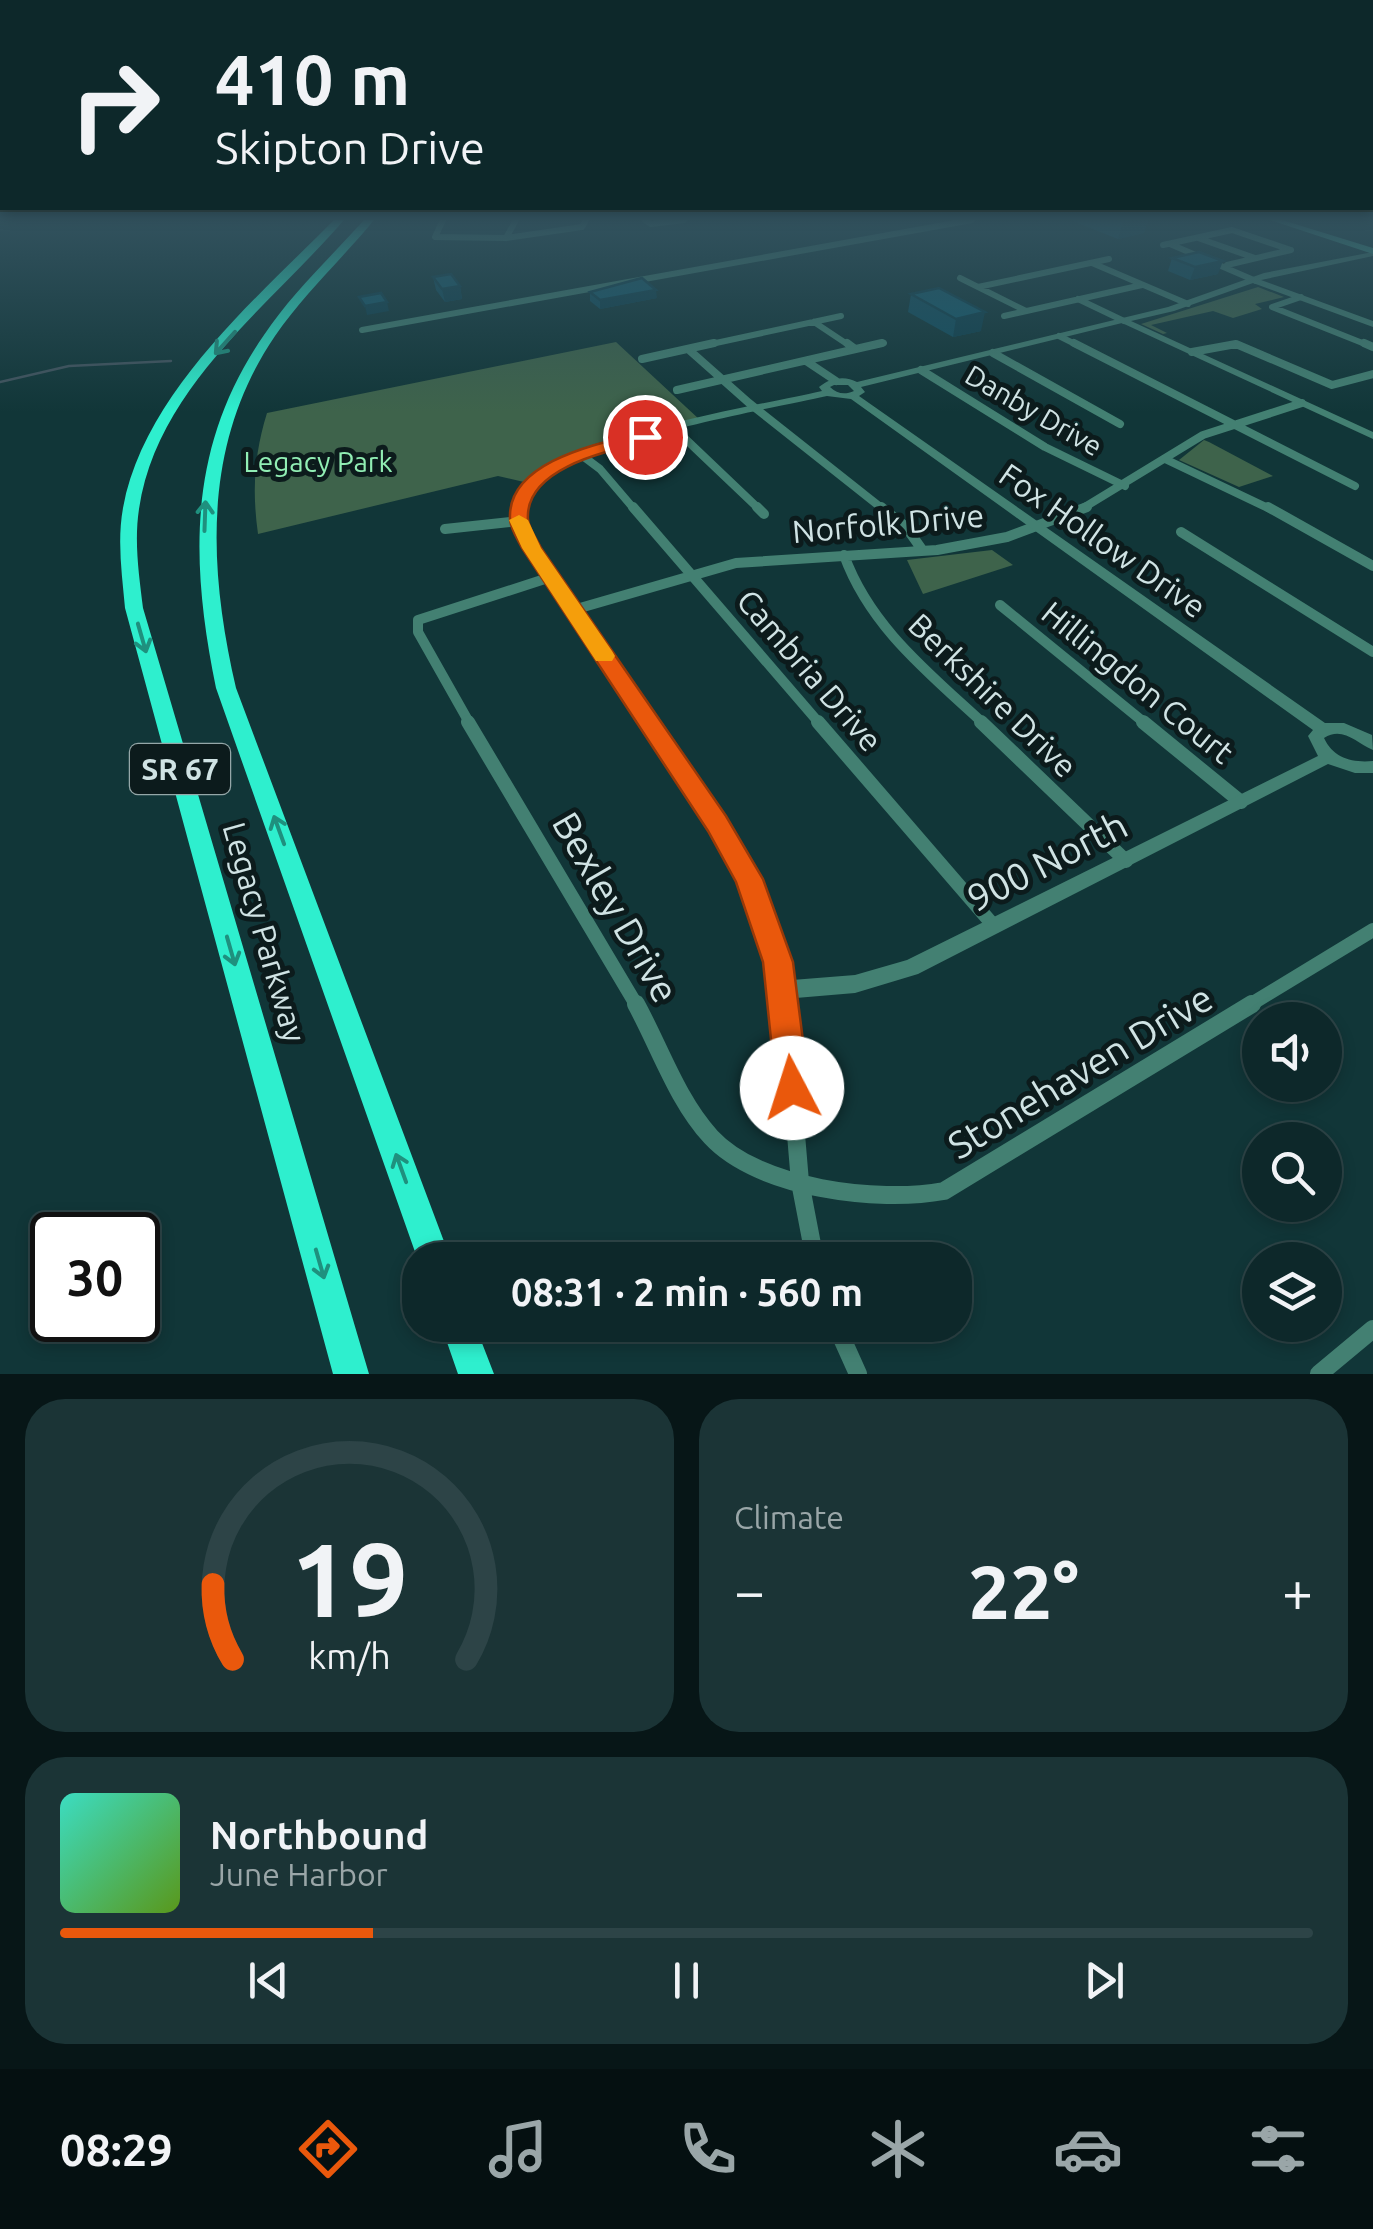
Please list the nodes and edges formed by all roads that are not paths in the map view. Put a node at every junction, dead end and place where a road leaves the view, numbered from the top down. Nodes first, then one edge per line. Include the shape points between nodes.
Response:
1 (279, 284) edge
2 (313, 284) edge
3 (616, 284) edge
4 (972, 284) edge
5 (992, 284) edge
6 (1142, 284) joint
7 (1244, 284) edge
8 (1267, 284) edge
9 (978, 287) junction
10 (1301, 297) junction
11 (1078, 299) junction
12 (1188, 304) junction
13 (1026, 311) junction
14 (841, 316) dead end
15 (1004, 316) dead end
16 (1124, 321) junction
17 (814, 322) junction
18 (1373, 324) edge
19 (362, 330) dead end
20 (1060, 336) junction
21 (884, 343) dead end
22 (1373, 347) edge
23 (688, 349) junction
24 (856, 350) junction
25 (1192, 352) junction
26 (992, 353) junction
27 (642, 358) dead end
28 (804, 361) junction
29 (922, 370) junction
30 (1373, 374) edge
31 (724, 380) junction
32 (831, 386) junction
33 (677, 390) dead end
34 (856, 391) junction
35 (1302, 403) junction
36 (760, 409) junction
37 (1120, 424) dead end
38 (1233, 424) junction
39 (676, 430) junction
40 (1373, 436) edge
41 (580, 454) junction
42 (1165, 459) junction
43 (1125, 486) junction
44 (1355, 486) dead end
45 (764, 514) dead end
46 (519, 521) junction
47 (1038, 528) junction
48 (445, 529) dead end
49 (1181, 532) dead end
50 (924, 550) junction
51 (844, 555) junction
52 (1373, 566) edge
53 (690, 574) junction
54 (551, 578) junction
55 (1000, 605) dead end
56 (573, 610) junction
57 (1373, 652) edge
58 (1322, 729) junction
59 (1371, 739) edge
60 (1329, 757) junction
61 (1373, 766) edge
62 (1241, 802) junction
63 (1126, 860) junction
64 (994, 926) junction
65 (1373, 930) edge
66 (784, 990) junction
67 (800, 1182) junction
68 (427, 1242) edge
69 (812, 1242) edge
70 (1373, 1329) edge
71 (464, 1342) edge
72 (844, 1342) edge
73 (351, 1374) edge
74 (476, 1374) edge
75 (858, 1374) edge
76 (1319, 1374) edge

1 -> 73 highway, Legacy Parkway / SR 67 via 173,406 147,455 127,545 134,608
68 -> 2 highway, Legacy Parkway / SR 67 via 226,688 208,606 209,480 221,431 240,383
3 - 19 street
4 - 9 street
5 - 9 street
6 - 11 street
6 - 12 street
7 - 12 street
8 - 10 street
9 - 13 street
10 - 18 street
10 - 22 street via 1272,307
11 - 13 street
11 - 16 street
12 - 16 street
13 - 15 street
14 - 17 street
16 - 20 street
16 - 25 street
17 - 23 street
17 - 24 street
20 - 26 street
20 - 38 street
21 - 24 street
23 - 27 street
23 - 31 street
24 - 28 street
25 - 30 street via 1233,344 1332,384
25 - 35 street
26 - 29 street
26 - 37 street
28 - 31 street
28 - 32 street
29 - 34 street
29 - 43 street, Danby Drive via 1035,441
31 - 33 street
31 - 36 street
32 - 34 street
32 - 36 street
34 - 47 street, Fox Hollow Drive
35 - 38 street, Norfolk Drive
35 - 40 street
36 - 39 street
36 - 50 street
38 - 42 street, Norfolk Drive
38 - 44 street
39 - 41 street
39 - 45 street
41 - 46 street via 535,480 520,502
41 - 53 street, Cambria Drive
42 - 43 street, Norfolk Drive
42 - 52 street via 1239,491
43 - 47 street, Norfolk Drive
46 - 48 street
46 - 54 street
47 - 50 street, Norfolk Drive
47 - 58 street, Fox Hollow Drive
49 - 57 street
50 - 51 street, Norfolk Drive
51 - 53 street, Norfolk Drive via 754,560
51 - 63 street, Berkshire Drive via 856,588 884,628
53 - 56 street, Norfolk Drive
53 - 64 street, Cambria Drive
54 - 56 street
54 - 67 street, Bexley Drive via 438,610 418,620 420,636 636,1002 693,1114 737,1161
55 - 62 street, Hillingdon Court
56 - 66 street via 741,863
58 - 59 street via 1343,728
58 - 60 street via 1316,741
60 - 61 street via 1353,768
60 - 62 street, 900 North
62 - 63 street, 900 North
63 - 64 street, 900 North
64 - 66 street, 900 North via 892,975
65 - 67 street, Stonehaven Drive via 944,1191 907,1198
66 - 67 street
67 - 69 street
70 - 76 street
71 - 74 highway
72 - 75 street

